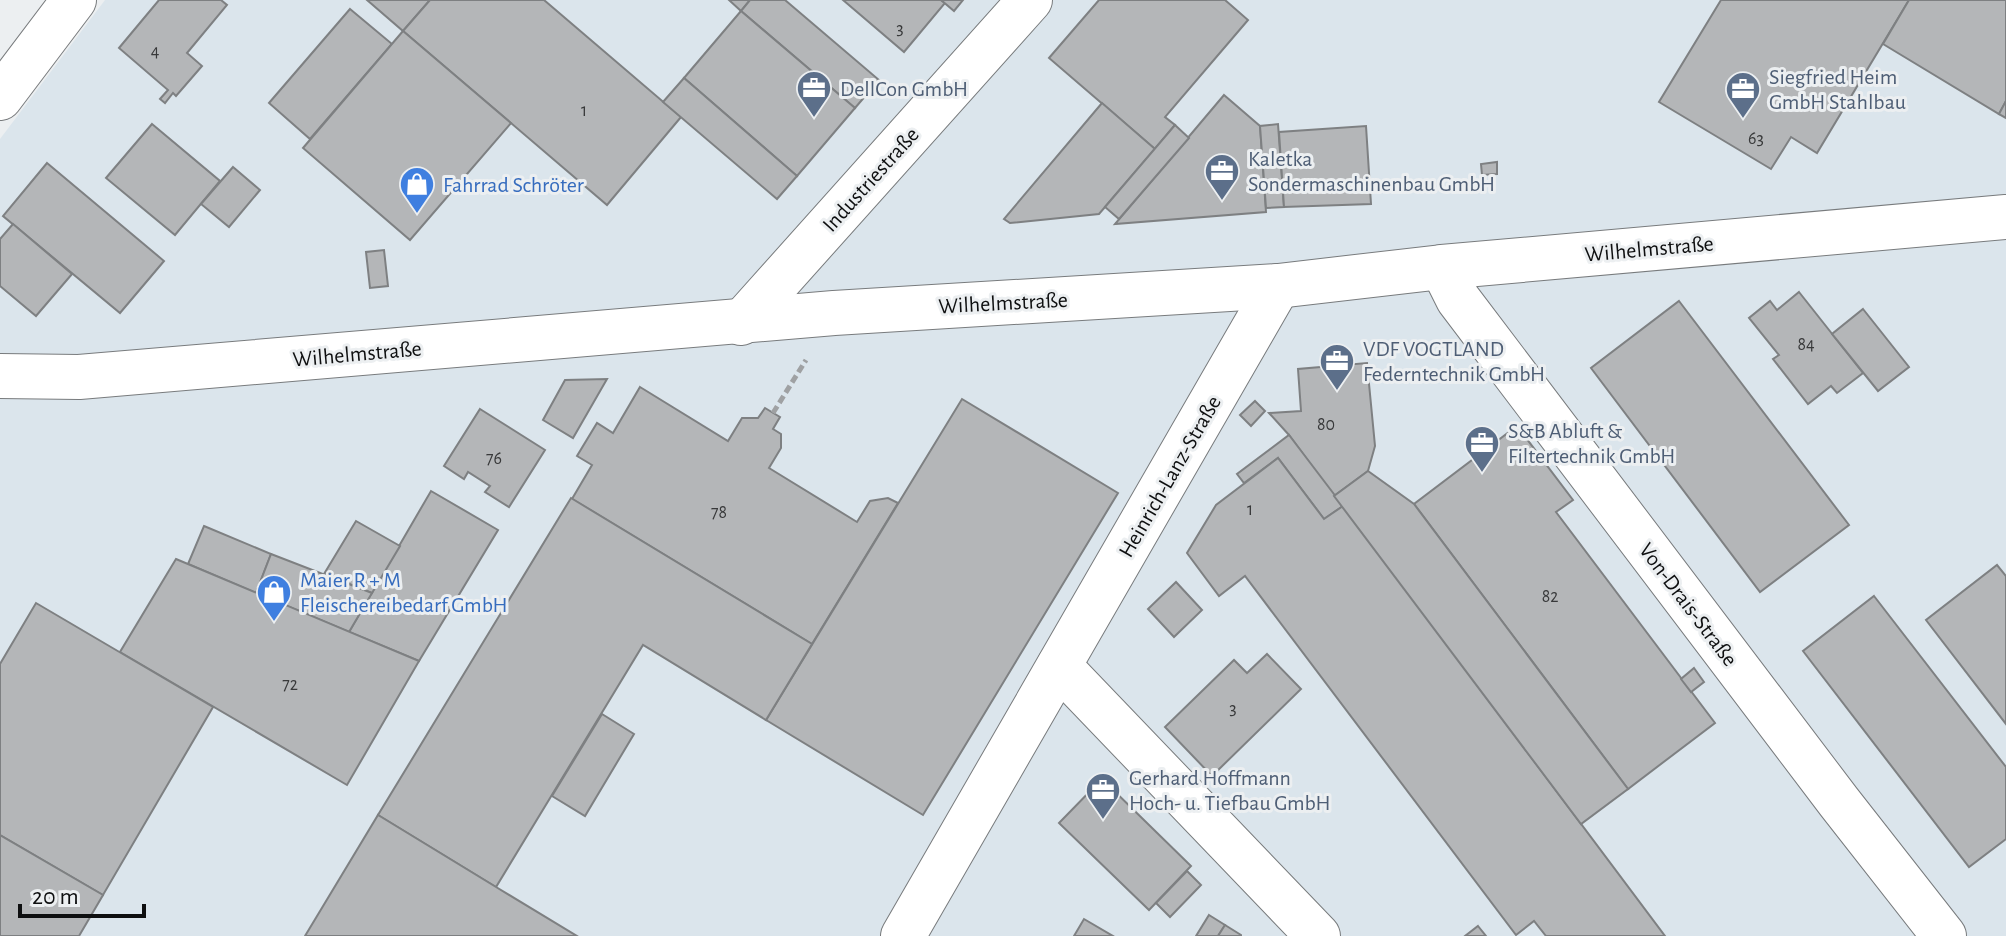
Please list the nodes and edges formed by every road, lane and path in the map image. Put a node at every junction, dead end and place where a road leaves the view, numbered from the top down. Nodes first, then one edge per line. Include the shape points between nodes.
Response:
1 (74, 0) edge
2 (1030, 0) edge
3 (0, 98) edge
4 (2006, 217) edge
5 (1442, 267) junction
6 (1278, 286) junction
7 (834, 313) junction
8 (741, 323) junction
9 (0, 376) edge
10 (773, 413) dead end
11 (1059, 666) junction
12 (903, 936) edge
13 (1318, 936) edge
14 (1944, 936) edge

1 - 3 street
2 - 8 street, Industriestraße
4 - 5 street, Wilhelmstraße
5 - 6 street, Wilhelmstraße
5 - 14 street, Von-Drais-Straße via 1467,312
6 - 7 street, Wilhelmstraße
6 - 11 street, Heinrich-Lanz-Straße
7 - 8 street, Wilhelmstraße
7 - 10 path
8 - 9 street, Wilhelmstraße via 79,377
11 - 12 street, Heinrich-Lanz-Straße
11 - 13 street

